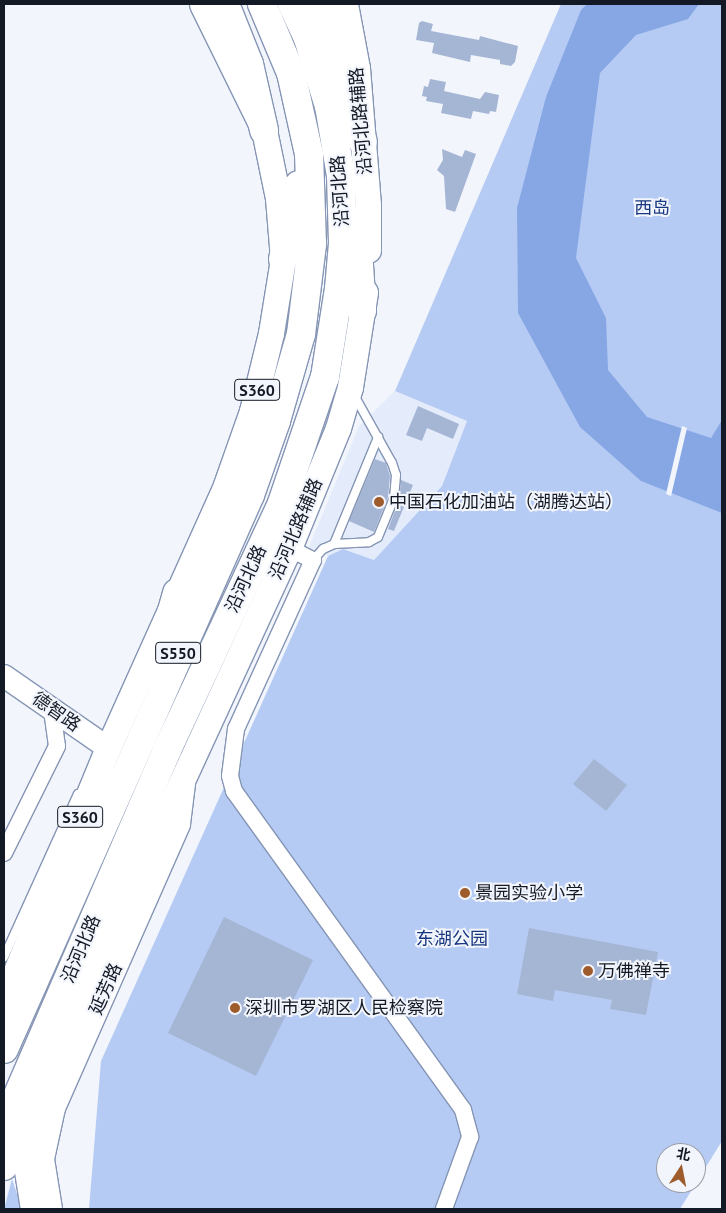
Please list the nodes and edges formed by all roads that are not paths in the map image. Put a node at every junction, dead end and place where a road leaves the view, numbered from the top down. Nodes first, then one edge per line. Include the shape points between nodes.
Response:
1 (202, 4) edge
2 (225, 4) edge
3 (262, 4) edge
4 (292, 4) edge
5 (321, 4) edge
6 (345, 4) edge
7 (328, 106) junction
8 (303, 118) junction
9 (264, 130) junction
10 (363, 142) junction
11 (283, 259) junction
12 (362, 310) junction
13 (350, 387) junction
14 (378, 437) junction
15 (334, 544) junction
16 (289, 548) junction
17 (313, 560) junction
18 (178, 593) joint
19 (4, 676) edge
20 (52, 710) junction
21 (118, 756) junction
22 (186, 771) junction
23 (4, 853) edge
24 (134, 885) junction
25 (4, 957) edge
26 (4, 1000) edge
27 (55, 1009) junction
28 (4, 1049) edge
29 (35, 1055) junction
30 (4, 1127) edge
31 (4, 1167) edge
32 (35, 1209) edge
33 (51, 1209) edge
34 (444, 1209) edge

1 - 9 main road, S360
2 - 9 highway via 249,64
3 - 8 highway, 沿河北路 via 275,30
4 - 7 highway, 沿河北路 via 308,38
5 - 10 highway
6 - 10 main road, 沿河北路辅路 / S360 via 357,68
7 - 12 highway via 352,190 361,262
7 - 27 highway, 沿河北路 / S360 via 341,176 343,243 336,318 325,377 312,422 282,503 180,723
8 - 11 highway via 298,202
8 - 21 highway, 沿河北路 / S550 via 310,164 312,244 301,334 276,421 250,495
9 - 11 main road, S360 via 278,198
10 - 12 main road, 沿河北路辅路 / S360 via 369,240
11 - 18 main road, S360 via 272,333 252,411 226,485
12 - 13 main road, 沿河北路辅路 / S360
13 - 14 lane
13 - 16 main road, 沿河北路辅路 / S360 via 338,428
14 - 15 lane
14 - 15 lane via 396,475 394,498 383,529 369,542
15 - 17 lane
16 - 17 street
16 - 22 main road, 沿河北路辅路 / S360
17 - 34 street via 236,729 230,776 234,791 464,1110 470,1138
18 - 21 highway
19 - 20 street, 德智路
20 - 21 street, 德智路
20 - 23 street via 57,746
21 - 25 lane via 72,803
21 - 26 main road, S360
21 - 28 highway, 沿河北路 / S550
22 - 24 main road, 沿河北路辅路 / S360
22 - 33 street, 延芳路 via 180,824 86,1026 54,1108 45,1139 44,1177
24 - 27 main road, 沿河北路辅路 / S360
24 - 32 highway, S360 via 34,1119 28,1165
27 - 29 highway, 沿河北路 / S360
29 - 30 highway, 沿河北路
29 - 31 main road

